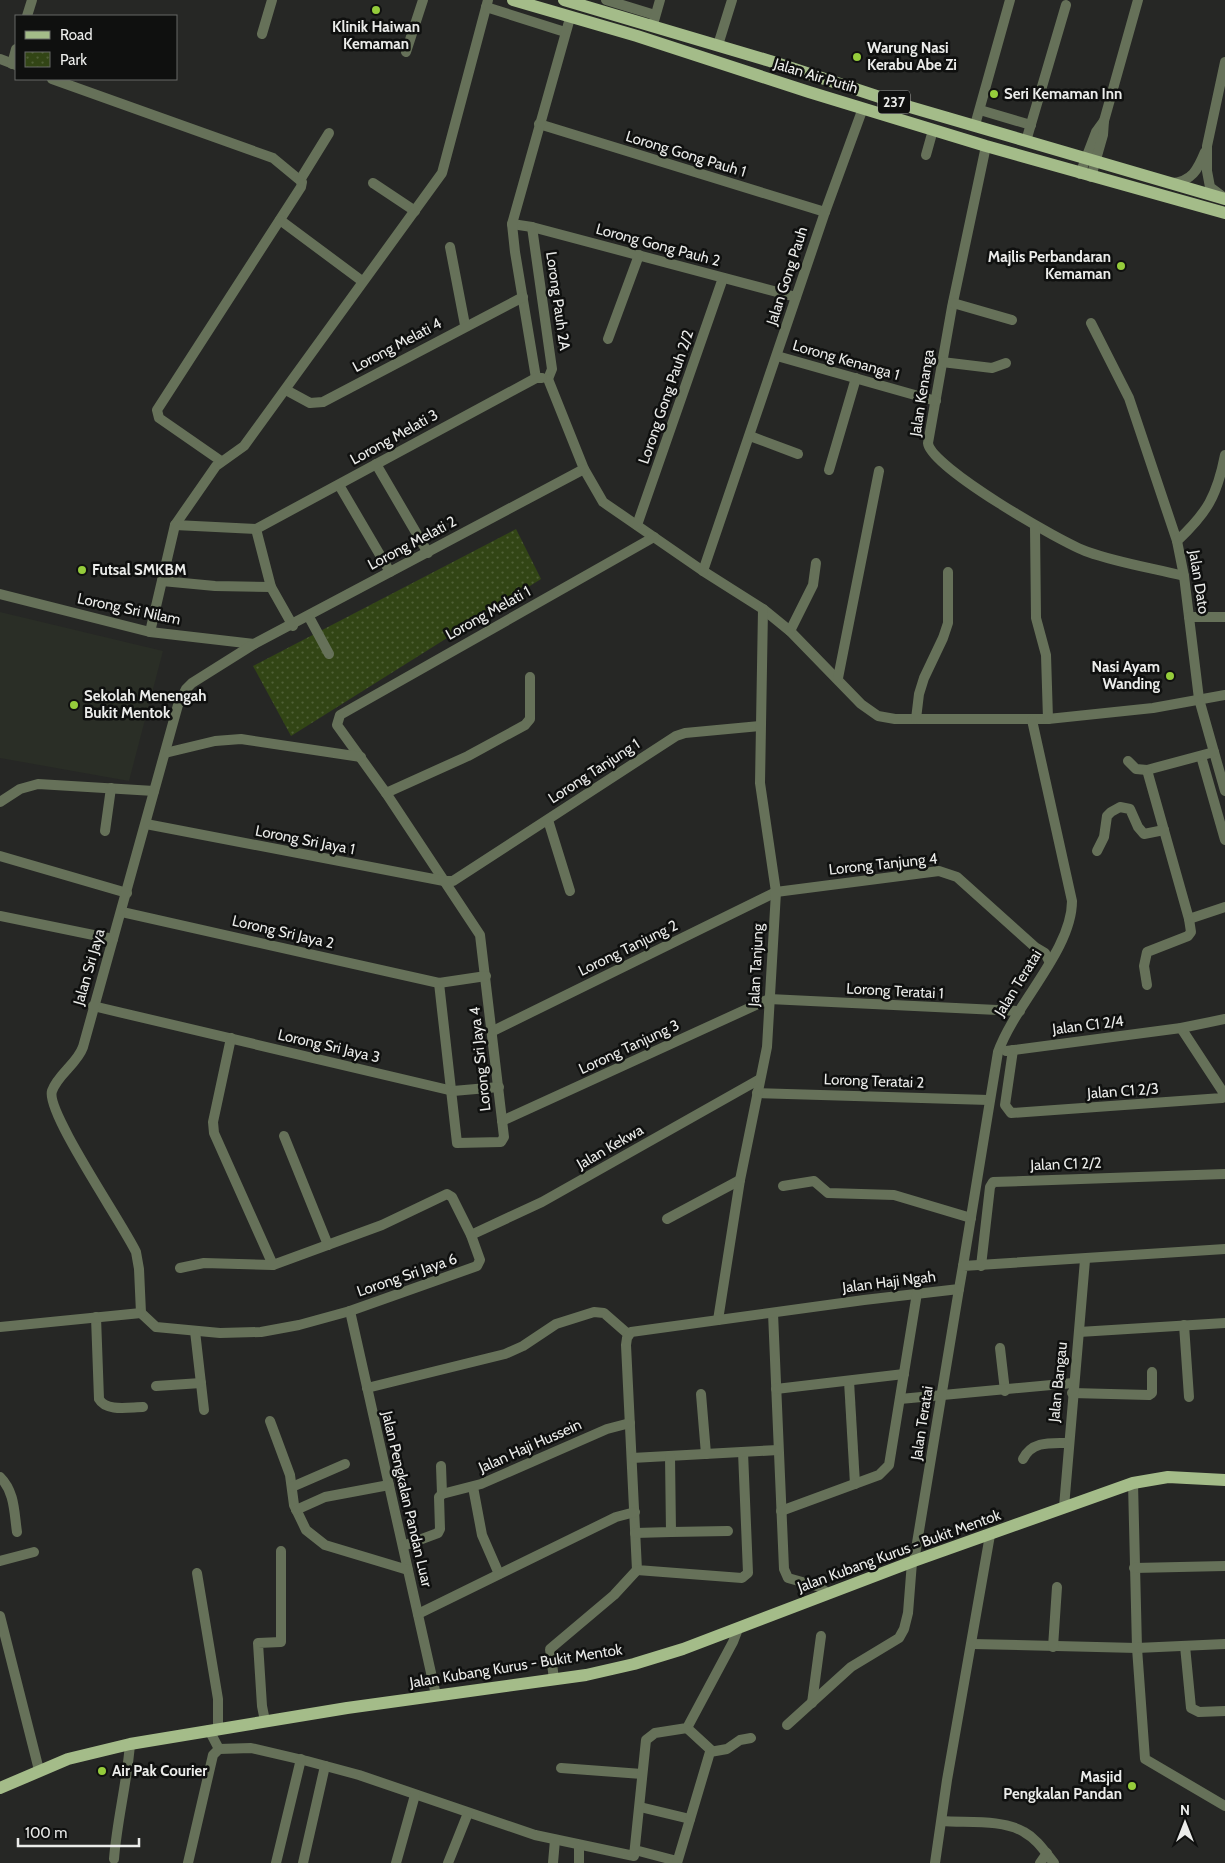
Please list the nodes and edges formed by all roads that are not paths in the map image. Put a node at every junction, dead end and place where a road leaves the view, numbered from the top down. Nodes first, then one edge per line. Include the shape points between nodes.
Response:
1 (32, 0) edge
2 (272, 0) edge
3 (423, 0) edge
4 (513, 0) edge
5 (564, 0) edge
6 (606, 0) edge
7 (660, 0) edge
8 (732, 0) edge
9 (1010, 0) edge
10 (1138, 0) edge
11 (487, 4) edge
12 (579, 5) junction
13 (1066, 5) dead end
14 (27, 15) edge
15 (570, 18) junction
16 (654, 21) junction
17 (566, 32) junction
18 (262, 34) dead end
19 (637, 36) junction
20 (723, 47) junction
21 (406, 52) dead end
22 (0, 59) edge
23 (1225, 62) edge
24 (14, 65) edge
25 (55, 80) edge
26 (809, 92) junction
27 (863, 108) junction
28 (980, 110) junction
29 (539, 124) junction
30 (975, 125) junction
31 (1031, 125) junction
32 (934, 130) junction
33 (329, 133) dead end
34 (1026, 141) junction
35 (986, 146) junction
36 (1207, 146) junction
37 (926, 155) dead end
38 (1091, 160) junction
39 (1086, 175) junction
40 (300, 180) junction
41 (1170, 183) junction
42 (373, 184) dead end
43 (1225, 198) edge
44 (415, 211) junction
45 (824, 212) junction
46 (1225, 213) edge
47 (280, 220) junction
48 (512, 224) junction
49 (532, 226) junction
50 (450, 247) dead end
51 (639, 255) junction
52 (723, 278) junction
53 (362, 281) junction
54 (523, 297) junction
55 (796, 297) junction
56 (953, 303) junction
57 (1012, 320) dead end
58 (1091, 323) dead end
59 (465, 325) junction
60 (608, 339) dead end
61 (777, 356) junction
62 (942, 362) junction
63 (1006, 363) dead end
64 (536, 378) junction
65 (856, 378) junction
66 (548, 379) junction
67 (286, 390) junction
68 (936, 401) junction
69 (750, 436) junction
70 (798, 454) dead end
71 (1225, 455) edge
72 (221, 461) junction
73 (376, 464) junction
74 (584, 469) junction
75 (829, 470) dead end
76 (879, 471) dead end
77 (339, 485) junction
78 (175, 525) junction
79 (637, 525) junction
80 (1035, 527) junction
81 (256, 529) junction
82 (654, 537) junction
83 (1177, 541) junction
84 (428, 553) junction
85 (816, 562) dead end
86 (703, 571) junction
87 (390, 572) junction
88 (948, 572) dead end
89 (1184, 576) junction
90 (162, 580) junction
91 (271, 587) junction
92 (0, 594) edge
93 (763, 609) junction
94 (309, 617) junction
95 (1189, 617) junction
96 (1225, 618) edge
97 (293, 626) junction
98 (790, 631) junction
99 (150, 632) junction
100 (254, 644) junction
101 (329, 654) dead end
102 (530, 677) dead end
103 (838, 678) junction
104 (1225, 695) edge
105 (1199, 699) junction
106 (338, 717) joint
107 (916, 719) junction
108 (1048, 719) junction
109 (1032, 720) junction
110 (760, 726) junction
111 (1214, 752) junction
112 (165, 753) junction
113 (1202, 756) junction
114 (361, 757) junction
115 (1128, 761) dead end
116 (1148, 770) junction
117 (111, 788) junction
118 (154, 791) junction
119 (1225, 791) edge
120 (386, 793) junction
121 (0, 802) edge
122 (548, 820) junction
123 (146, 824) junction
124 (1164, 830) junction
125 (105, 832) dead end
126 (1225, 840) edge
127 (1097, 851) dead end
128 (0, 856) edge
129 (459, 878) joint
130 (444, 881) junction
131 (570, 891) dead end
132 (776, 892) junction
133 (127, 893) junction
134 (1225, 907) edge
135 (122, 912) junction
136 (0, 916) edge
137 (1189, 919) junction
138 (113, 939) junction
139 (1049, 961) junction
140 (486, 976) junction
141 (439, 983) junction
142 (1147, 985) dead end
143 (769, 1000) junction
144 (93, 1006) junction
145 (1020, 1011) junction
146 (1225, 1019) edge
147 (1181, 1028) junction
148 (493, 1031) junction
149 (231, 1038) junction
150 (1013, 1050) junction
151 (998, 1052) junction
152 (760, 1079) junction
153 (499, 1087) junction
154 (452, 1091) junction
155 (757, 1093) junction
156 (989, 1100) junction
157 (502, 1121) junction
158 (284, 1136) dead end
159 (1225, 1174) edge
160 (740, 1180) junction
161 (782, 1186) dead end
162 (971, 1218) junction
163 (667, 1219) dead end
164 (471, 1235) junction
165 (328, 1245) junction
166 (1225, 1249) edge
167 (1085, 1260) junction
168 (273, 1265) junction
169 (963, 1266) junction
170 (981, 1266) junction
171 (180, 1268) dead end
172 (959, 1289) junction
173 (917, 1294) junction
174 (350, 1311) junction
175 (141, 1313) junction
176 (773, 1313) junction
177 (96, 1317) junction
178 (718, 1320) junction
179 (1225, 1323) edge
180 (1184, 1325) junction
181 (0, 1327) edge
182 (195, 1331) junction
183 (625, 1331) junction
184 (1078, 1332) junction
185 (1000, 1348) dead end
186 (1152, 1372) dead end
187 (904, 1374) junction
188 (849, 1381) junction
189 (201, 1383) junction
190 (156, 1386) dead end
191 (367, 1388) junction
192 (1072, 1388) junction
193 (776, 1389) junction
194 (1005, 1391) junction
195 (701, 1394) dead end
196 (941, 1396) junction
197 (1188, 1398) dead end
198 (900, 1399) junction
199 (143, 1407) dead end
200 (204, 1410) dead end
201 (270, 1421) dead end
202 (623, 1424) junction
203 (1068, 1443) junction
204 (778, 1450) junction
205 (742, 1452) junction
206 (706, 1454) junction
207 (670, 1456) junction
208 (632, 1458) junction
209 (1024, 1459) dead end
210 (345, 1464) dead end
211 (442, 1466) dead end
212 (0, 1477) edge
213 (1225, 1480) edge
214 (1134, 1483) junction
215 (855, 1484) junction
216 (389, 1485) junction
217 (292, 1487) junction
218 (473, 1487) junction
219 (442, 1494) junction
220 (1064, 1507) junction
221 (296, 1510) junction
222 (782, 1511) junction
223 (628, 1513) junction
224 (728, 1531) dead end
225 (17, 1532) dead end
226 (671, 1532) junction
227 (635, 1533) junction
228 (990, 1536) junction
229 (403, 1546) junction
230 (281, 1551) dead end
231 (34, 1552) dead end
232 (0, 1561) edge
233 (913, 1562) junction
234 (1225, 1566) edge
235 (1134, 1568) junction
236 (408, 1570) junction
237 (637, 1570) junction
238 (197, 1573) dead end
239 (499, 1574) junction
240 (1057, 1588) dead end
241 (828, 1594) junction
242 (418, 1614) junction
243 (0, 1616) edge
244 (738, 1628) junction
245 (821, 1636) dead end
246 (972, 1644) junction
247 (1225, 1644) edge
248 (1185, 1646) junction
249 (1053, 1648) junction
250 (1137, 1648) junction
251 (550, 1679) junction
252 (436, 1694) junction
253 (812, 1703) junction
254 (1225, 1711) edge
255 (265, 1720) junction
256 (787, 1725) dead end
257 (686, 1728) junction
258 (213, 1729) junction
259 (751, 1738) dead end
260 (130, 1744) junction
261 (219, 1749) junction
262 (712, 1751) junction
263 (301, 1759) junction
264 (325, 1766) junction
265 (561, 1768) dead end
266 (37, 1771) junction
267 (642, 1774) junction
268 (0, 1788) edge
269 (415, 1795) junction
270 (1225, 1806) edge
271 (640, 1807) junction
272 (468, 1813) junction
273 (690, 1819) junction
274 (942, 1821) junction
275 (555, 1840) junction
276 (579, 1845) junction
277 (635, 1850) junction
278 (1047, 1853) junction
279 (114, 1859) dead end
280 (677, 1862) edge
281 (188, 1863) edge
282 (276, 1863) edge
283 (303, 1863) edge
284 (396, 1863) edge
285 (448, 1863) edge
286 (553, 1863) edge
287 (579, 1863) edge
288 (935, 1863) edge
289 (1040, 1863) edge
290 (1054, 1863) edge

1 - 14 street
2 - 18 street
3 - 21 street
4 - 15 main road, Jalan Air Putih / 237
5 - 12 main road, Jalan Air Putih / 237
6 - 16 street
7 - 16 street
8 - 20 street
9 - 28 street
10 - 38 street via 1104,121 1096,132
11 - 17 street
11 - 44 street via 444,167
12 - 16 main road, Jalan Air Putih / 237
12 - 19 main road via 636,27 639,31
13 - 31 street
15 - 17 street
15 - 19 main road, Jalan Air Putih / 237
16 - 20 main road, Jalan Air Putih / 237
17 - 29 street
19 - 26 main road, Jalan Air Putih / 237
20 - 26 main road via 721,52 725,58
20 - 30 main road, Jalan Air Putih / 237
22 - 24 street
23 - 36 street
25 - 40 street via 273,158
26 - 27 main road, Jalan Air Putih / 237
27 - 32 main road, Jalan Air Putih / 237
27 - 45 street, Jalan Gong Pauh
28 - 30 street
28 - 31 street
29 - 45 street, Lorong Gong Pauh 1
29 - 48 street
30 - 34 main road, Jalan Air Putih / 237
31 - 34 street
32 - 35 main road, Jalan Air Putih / 237
32 - 37 street
33 - 40 street
34 - 38 main road, Jalan Air Putih / 237
35 - 39 main road, Jalan Air Putih / 237
35 - 56 street, Jalan Kenanga
36 - 41 street via 1194,175
36 - 43 street via 1210,187
38 - 39 street
38 - 41 main road, Jalan Air Putih / 237
39 - 46 main road, Jalan Air Putih / 237
40 - 47 street via 301,187
41 - 43 main road, Jalan Air Putih / 237
42 - 44 street
44 - 53 street
45 - 55 street, Jalan Gong Pauh
47 - 53 street
47 - 72 street via 158,410 159,418
48 - 49 street, Lorong Gong Pauh 2
48 - 54 street
49 - 51 street, Lorong Gong Pauh 2
49 - 66 street, Lorong Pauh 2A via 552,369
50 - 59 street
51 - 52 street, Lorong Gong Pauh 2
51 - 60 street
52 - 55 street, Lorong Gong Pauh 2
52 - 79 street, Lorong Gong Pauh 2/2
53 - 67 street
54 - 59 street, Lorong Melati 4
54 - 64 street
55 - 61 street, Jalan Gong Pauh
56 - 57 street
56 - 62 street, Jalan Kenanga
58 - 83 street via 1129,398
59 - 67 street, Lorong Melati 4 via 323,402 310,402
61 - 65 street, Lorong Kenanga 1
61 - 69 street, Jalan Gong Pauh
62 - 63 street via 992,368
62 - 68 street, Jalan Kenanga
64 - 66 street
64 - 73 street, Lorong Melati 3
65 - 68 street, Lorong Kenanga 1
65 - 75 street
66 - 74 street
67 - 72 street via 244,446
68 - 80 street, Jalan Kenanga via 928,443 930,452 960,477
69 - 70 street
69 - 86 street, Jalan Gong Pauh
71 - 83 street, Jalan Dato via 1218,484 1203,516
72 - 78 street
73 - 77 street, Lorong Melati 3
73 - 84 street
74 - 79 street via 603,502
74 - 84 street, Lorong Melati 2
76 - 103 street
77 - 81 street, Lorong Melati 3
77 - 87 street
78 - 81 street
78 - 90 street
79 - 82 street
80 - 89 street, Jalan Kenanga via 1088,552
80 - 108 street via 1036,618 1046,655
81 - 91 street
82 - 86 street
82 - 106 street, Lorong Melati 1
83 - 89 street, Jalan Dato
84 - 87 street, Lorong Melati 2
85 - 98 street via 813,585
86 - 93 street
87 - 94 street, Lorong Melati 2
88 - 107 street via 948,623 922,686
89 - 95 street, Jalan Dato
90 - 91 street via 215,586
90 - 99 street
91 - 97 street
92 - 99 street, Lorong Sri Nilam
93 - 98 street
93 - 110 street, Jalan Tanjung
94 - 97 street, Lorong Melati 2
94 - 101 street
95 - 96 street
95 - 105 street, Jalan Dato
97 - 100 street, Lorong Melati 2
98 - 103 street
99 - 100 street, Lorong Sri Nilam
100 - 112 street, Jalan Sri Jaya via 186,689 178,705
102 - 120 street via 530,719 525,725 468,756
103 - 107 street via 878,716
104 - 105 street
105 - 108 street via 1153,708
105 - 111 street, Jalan Dato
106 - 114 street, Lorong Sri Jaya 4 via 337,725
107 - 109 street
108 - 109 street
109 - 139 street, Jalan Teratai via 1072,901 1069,927
110 - 122 street, Lorong Tanjung 1 via 676,736
110 - 132 street, Jalan Tanjung via 761,799
111 - 113 street
111 - 119 street, Jalan Dato
112 - 114 street via 215,741 241,739
112 - 118 street, Jalan Sri Jaya
113 - 116 street
113 - 126 street
114 - 120 street, Lorong Sri Jaya 4
115 - 116 street via 1136,768
116 - 124 street
117 - 118 street
117 - 121 street via 28,785
117 - 125 street
118 - 123 street, Jalan Sri Jaya
120 - 130 street, Lorong Sri Jaya 4
122 - 129 street, Lorong Tanjung 1
122 - 131 street
123 - 130 street, Lorong Sri Jaya 1
123 - 133 street, Jalan Sri Jaya
124 - 127 street via 1144,834 1130,809 1120,807 1107,816 1104,837
124 - 137 street
128 - 133 street
129 - 130 street, Lorong Sri Jaya 1
130 - 140 street, Lorong Sri Jaya 4 via 477,929
132 - 139 street, Lorong Tanjung 4 via 939,871 949,873 958,876 1045,953
132 - 143 street, Jalan Tanjung
132 - 148 street, Lorong Tanjung 2
133 - 135 street, Jalan Sri Jaya
134 - 137 street
135 - 138 street, Jalan Sri Jaya
135 - 141 street, Lorong Sri Jaya 2
136 - 138 street
137 - 142 street via 1191,932 1188,936 1147,952 1144,966
138 - 144 street, Jalan Sri Jaya
139 - 145 street, Jalan Teratai
140 - 141 street
140 - 148 street, Lorong Sri Jaya 4
141 - 154 street
143 - 145 street, Lorong Teratai 1
143 - 152 street, Jalan Tanjung via 767,1047
143 - 157 street, Lorong Tanjung 3
144 - 149 street, Lorong Sri Jaya 3
144 - 175 street, Jalan Sri Jaya via 80,1053 55,1085 52,1102 136,1252
145 - 151 street, Jalan Teratai
146 - 147 street, Jalan C1 2/4
147 - 150 street, Jalan C1 2/4
147 - 150 street, Jalan C1 2/3 via 1223,1092 1222,1098 1011,1113 1005,1106
148 - 153 street, Lorong Sri Jaya 4
149 - 154 street, Lorong Sri Jaya 3
149 - 168 street via 214,1134
150 - 151 street, Jalan C1 2/4
151 - 156 street, Jalan Teratai
152 - 155 street, Jalan Tanjung
152 - 164 street, Jalan Kekwa via 542,1202
153 - 154 street, Lorong Sri Jaya 3
153 - 157 street, Lorong Sri Jaya 4
154 - 157 street, Lorong Sri Jaya 4 via 458,1143 501,1142 504,1137
155 - 156 street, Lorong Teratai 2
155 - 160 street, Jalan Tanjung
156 - 162 street, Jalan Teratai
158 - 165 street
159 - 170 street, Jalan C1 2/2 via 993,1182
160 - 163 street
160 - 178 street, Jalan Tanjung
161 - 162 street via 814,1181 828,1193 894,1195
162 - 169 street, Jalan Teratai
164 - 165 street, Lorong Sri Jaya 6 via 452,1196 447,1194 396,1220
164 - 174 street, Lorong Sri Jaya 6 via 480,1257 477,1266
165 - 168 street, Lorong Sri Jaya 6
166 - 167 street
167 - 170 street
167 - 184 street, Jalan Bangau
168 - 171 street, Lorong Sri Jaya 6 via 204,1263
169 - 170 street
169 - 172 street, Jalan Haji Ngah
172 - 173 street, Jalan Haji Ngah
172 - 196 street, Jalan Teratai
173 - 176 street, Jalan Haji Ngah
173 - 187 street
174 - 182 street, Lorong Sri Jaya 6 via 261,1332
174 - 191 street, Jalan Pengkalan Pandan Luar
175 - 177 street
175 - 182 street, Lorong Sri Jaya 6 via 156,1327
176 - 178 street, Jalan Haji Ngah
176 - 193 street
177 - 181 street
177 - 199 street via 101,1403 110,1407
178 - 183 street, Jalan Haji Ngah
179 - 180 street
180 - 184 street
180 - 197 street
182 - 189 street
183 - 191 street via 601,1312 590,1313 556,1324 524,1346 505,1354
183 - 202 street
184 - 192 street, Jalan Bangau
185 - 194 street
186 - 192 street via 1152,1393 1149,1395
187 - 188 street
187 - 198 street
188 - 193 street
188 - 215 street
189 - 190 street
189 - 200 street
191 - 216 street, Jalan Pengkalan Pandan Luar
192 - 194 street
192 - 203 street, Jalan Bangau
193 - 204 street
194 - 196 street
195 - 206 street
196 - 198 street
196 - 233 street, Jalan Teratai
198 - 215 street via 889,1465 879,1475
201 - 217 street
202 - 208 street
202 - 218 street, Jalan Haji Hussein
203 - 209 street via 1034,1446
203 - 220 street, Jalan Bangau
204 - 205 street
204 - 222 street
205 - 206 street
205 - 237 street via 746,1576
206 - 207 street
207 - 208 street
207 - 226 street
208 - 223 street
210 - 217 street
211 - 219 street
212 - 225 street via 12,1497
213 - 214 main road, Jalan Kubang Kurus - Bukit Mentok via 1168,1477
214 - 220 main road, Jalan Kubang Kurus - Bukit Mentok
214 - 235 street
215 - 222 street
216 - 221 street via 325,1497
216 - 229 street, Jalan Pengkalan Pandan Luar
217 - 221 street
218 - 219 street, Jalan Haji Hussein
218 - 239 street via 482,1535
219 - 229 street via 439,1497 438,1533
220 - 228 main road, Jalan Kubang Kurus - Bukit Mentok
221 - 236 street via 306,1530 325,1545
222 - 241 street via 784,1569 788,1578 820,1587
223 - 227 street
223 - 239 street
224 - 226 street
226 - 227 street
227 - 237 street
228 - 233 main road, Jalan Kubang Kurus - Bukit Mentok
228 - 246 street
229 - 236 street, Jalan Pengkalan Pandan Luar
230 - 255 street via 281,1642 258,1643
231 - 232 street
233 - 241 main road, Jalan Kubang Kurus - Bukit Mentok
233 - 253 street, Jalan Teratai via 908,1613 899,1638 851,1667
234 - 235 street
235 - 250 street
236 - 242 street, Jalan Pengkalan Pandan Luar
237 - 251 street via 614,1595 550,1649
238 - 258 street via 218,1700
239 - 242 street
240 - 249 street
241 - 244 main road, Jalan Kubang Kurus - Bukit Mentok
242 - 252 street, Jalan Pengkalan Pandan Luar
243 - 266 street
244 - 251 main road, Jalan Kubang Kurus - Bukit Mentok via 634,1664
244 - 257 street
245 - 253 street
246 - 249 street
246 - 274 street
247 - 248 street
248 - 250 street
248 - 254 street via 1191,1708 1199,1712
249 - 250 street
250 - 270 street via 1145,1758
251 - 252 main road, Jalan Kubang Kurus - Bukit Mentok
252 - 255 main road, Jalan Kubang Kurus - Bukit Mentok
253 - 256 street, Jalan Teratai
255 - 258 main road, Jalan Kubang Kurus - Bukit Mentok
257 - 262 street
257 - 267 street via 649,1736 644,1746
258 - 260 main road, Jalan Kubang Kurus - Bukit Mentok
258 - 261 street
259 - 262 street via 740,1740 727,1749
260 - 266 main road, Jalan Kubang Kurus - Bukit Mentok via 68,1759
260 - 279 street
261 - 263 street via 252,1748
261 - 281 street via 214,1755
262 - 273 street via 708,1755
263 - 264 street
263 - 282 street
264 - 269 street
264 - 283 street
265 - 267 street
266 - 268 main road, Jalan Kubang Kurus - Bukit Mentok
267 - 271 street
269 - 272 street
269 - 284 street
271 - 273 street
271 - 277 street
272 - 275 street
272 - 285 street
273 - 280 street
274 - 278 street via 1003,1825 1023,1831
274 - 288 street
275 - 276 street
275 - 286 street
276 - 277 street via 632,1856 635,1856
276 - 287 street
277 - 280 street
278 - 289 street
278 - 290 street

